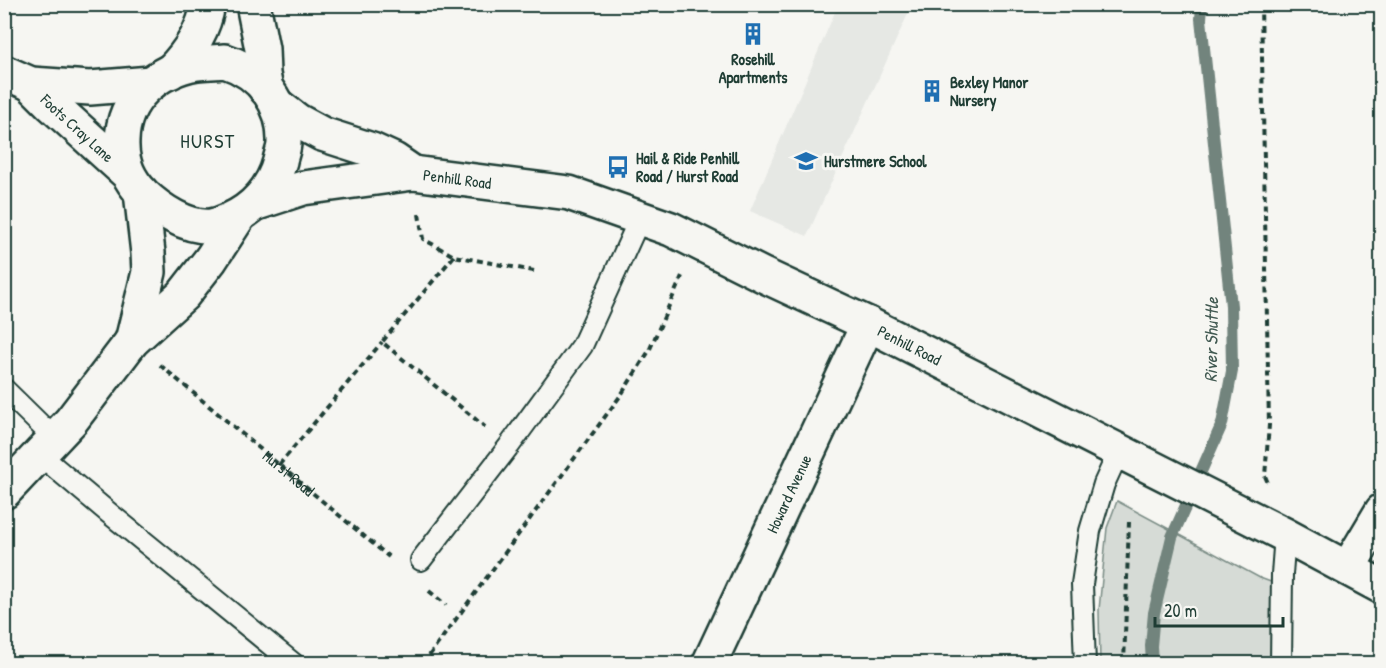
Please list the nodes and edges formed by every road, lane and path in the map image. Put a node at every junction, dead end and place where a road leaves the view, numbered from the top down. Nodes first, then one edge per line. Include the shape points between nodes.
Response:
1 (208, 4) edge
2 (253, 4) edge
3 (1262, 4) edge
4 (160, 78) junction
5 (13, 80) edge
6 (272, 97) junction
7 (413, 172) junction
8 (134, 182) junction
9 (248, 209) junction
10 (419, 214) dead end
11 (640, 218) junction
12 (697, 242) junction
13 (454, 256) junction
14 (534, 271) dead end
15 (868, 324) junction
16 (132, 342) junction
17 (382, 342) junction
18 (4, 389) edge
19 (508, 446) junction
20 (47, 447) junction
21 (1119, 451) junction
22 (279, 465) junction
23 (4, 492) edge
24 (1382, 511) edge
25 (1129, 520) dead end
26 (1285, 535) junction
27 (392, 559) dead end
28 (421, 560) dead end
29 (1348, 568) junction
30 (424, 586) dead end
31 (1382, 587) edge
32 (446, 605) dead end
33 (285, 661) edge
34 (423, 663) edge
35 (710, 663) edge
36 (1086, 663) edge
37 (1124, 663) edge
38 (1281, 663) edge

1 - 4 main road via 189,52
2 - 6 main road via 264,74
3 - 26 path via 1269,425 1265,476
4 - 5 main road, Foots Cray Lane via 90,88
4 - 6 main road via 197,63 225,61 245,69
4 - 8 main road via 139,93 124,124 122,152
5 - 8 main road, Foots Cray Lane via 52,105
6 - 7 main road, Penhill Road via 298,120 322,134 372,150
6 - 9 main road via 283,128 284,145 267,190
7 - 9 main road, Penhill Road via 303,188
7 - 11 main road, Penhill Road via 569,193
8 - 9 main road via 171,216 199,225 220,224
8 - 16 main road via 149,272
9 - 16 main road via 183,295
10 - 13 path via 423,239
11 - 12 main road, Penhill Road
11 - 19 lane via 582,346
12 - 15 main road, Penhill Road
12 - 34 path via 649,351 621,395
13 - 14 path
13 - 17 path
15 - 21 main road, Penhill Road
15 - 35 main road, Howard Avenue
16 - 20 main road
16 - 22 path, Hurst Road
17 - 19 path
17 - 22 path
18 - 20 lane
19 - 28 lane
20 - 23 main road
20 - 33 lane via 118,521
21 - 26 main road, Penhill Road
21 - 36 lane via 1090,531 1082,584
22 - 27 path, Hurst Road
24 - 29 main road
25 - 37 path
26 - 29 main road, Penhill Road
26 - 38 lane
29 - 31 main road, Penhill Road
30 - 32 path

